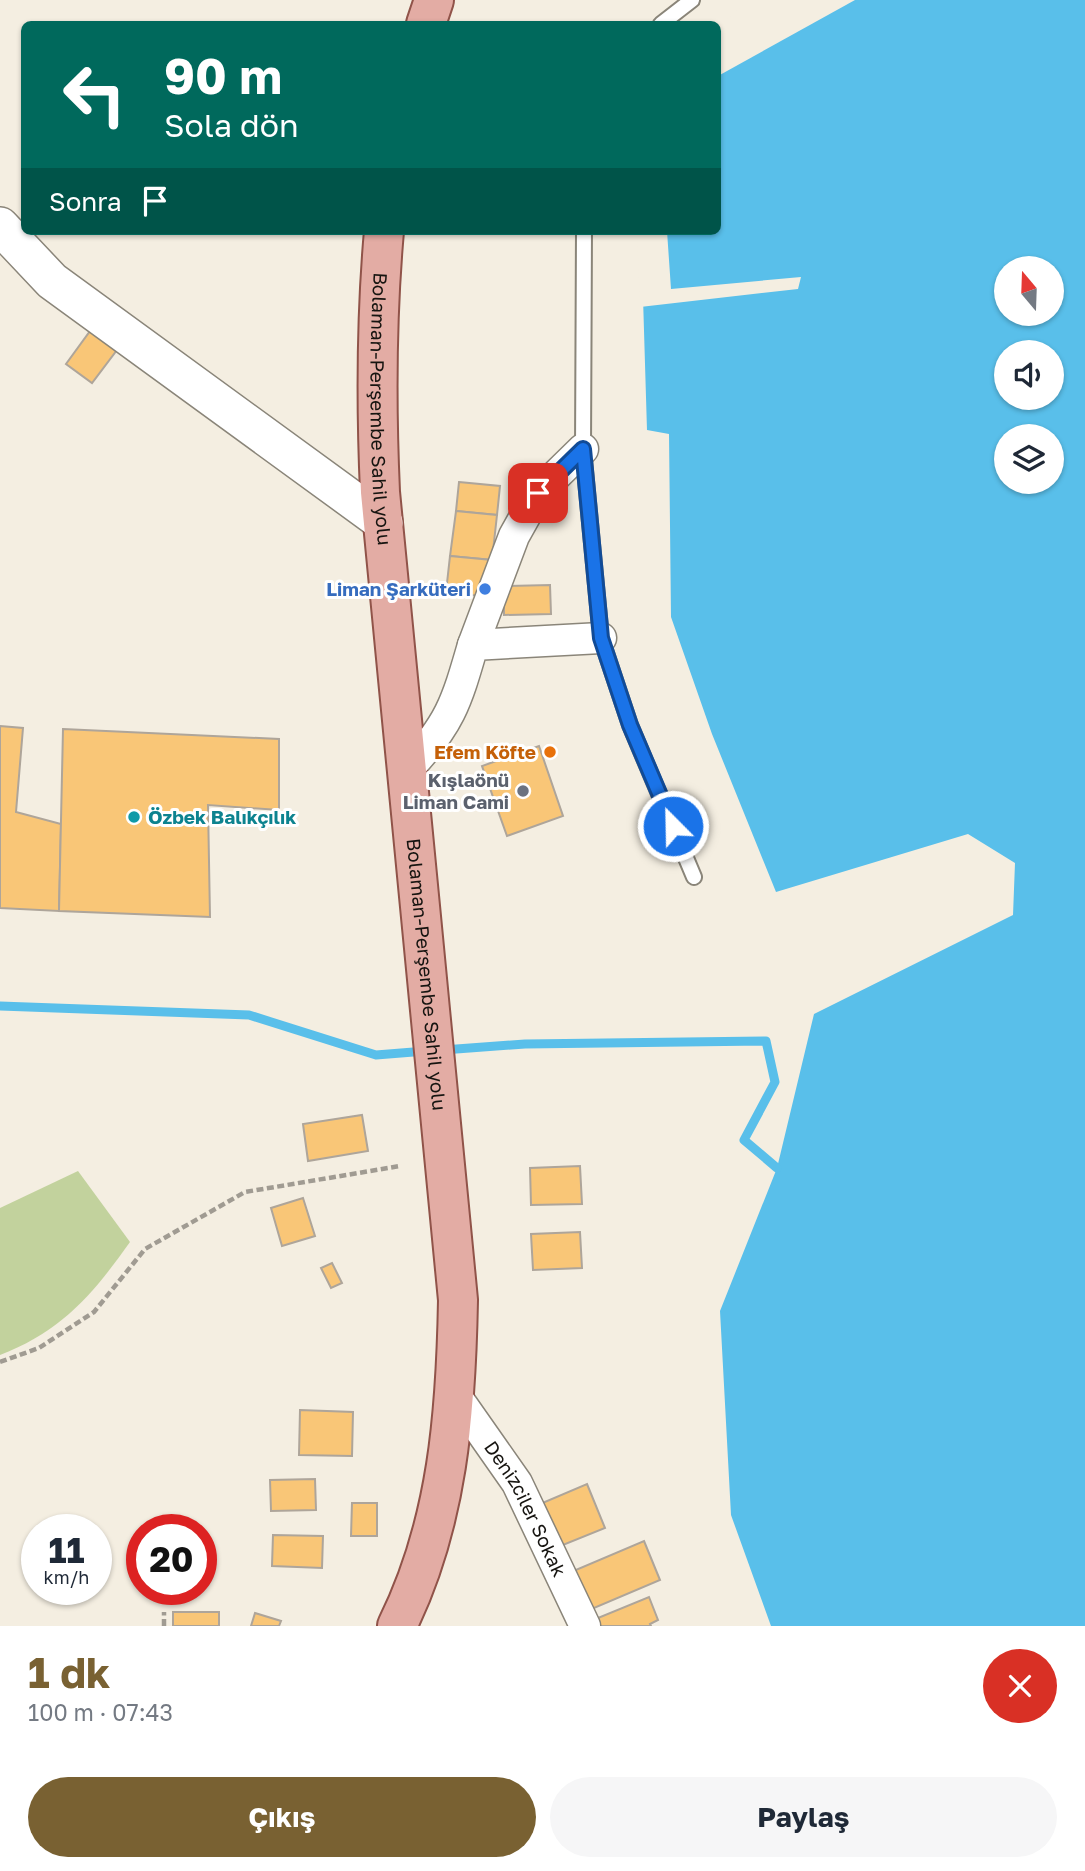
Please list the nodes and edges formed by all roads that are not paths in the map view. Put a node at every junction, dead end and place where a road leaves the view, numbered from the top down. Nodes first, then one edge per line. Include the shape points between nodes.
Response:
1 (433, 0) edge
2 (692, 0) edge
3 (427, 21) edge
4 (665, 21) edge
5 (0, 226) edge
6 (384, 235) edge
7 (584, 235) edge
8 (583, 449) junction
9 (384, 523) junction
10 (601, 638) junction
11 (473, 645) junction
12 (407, 770) junction
13 (694, 877) dead end
14 (456, 1396) junction
15 (397, 1626) edge
16 (586, 1626) edge

1 - 3 main road
2 - 4 lane
5 - 9 street via 52,281
6 - 9 main road, Bolaman-Perşembe Sahil yolu via 375,384
7 - 8 lane
8 - 10 lane
8 - 11 street via 538,493 514,536
9 - 12 main road, Bolaman-Perşembe Sahil yolu
10 - 11 street
10 - 13 lane via 630,725
11 - 12 street via 456,704 437,739
12 - 14 main road, Bolaman-Perşembe Sahil yolu via 458,1300
14 - 15 main road, Bolaman-Perşembe Sahil yolu via 442,1490 426,1553
14 - 16 street, Denizciler Sokak via 517,1483

